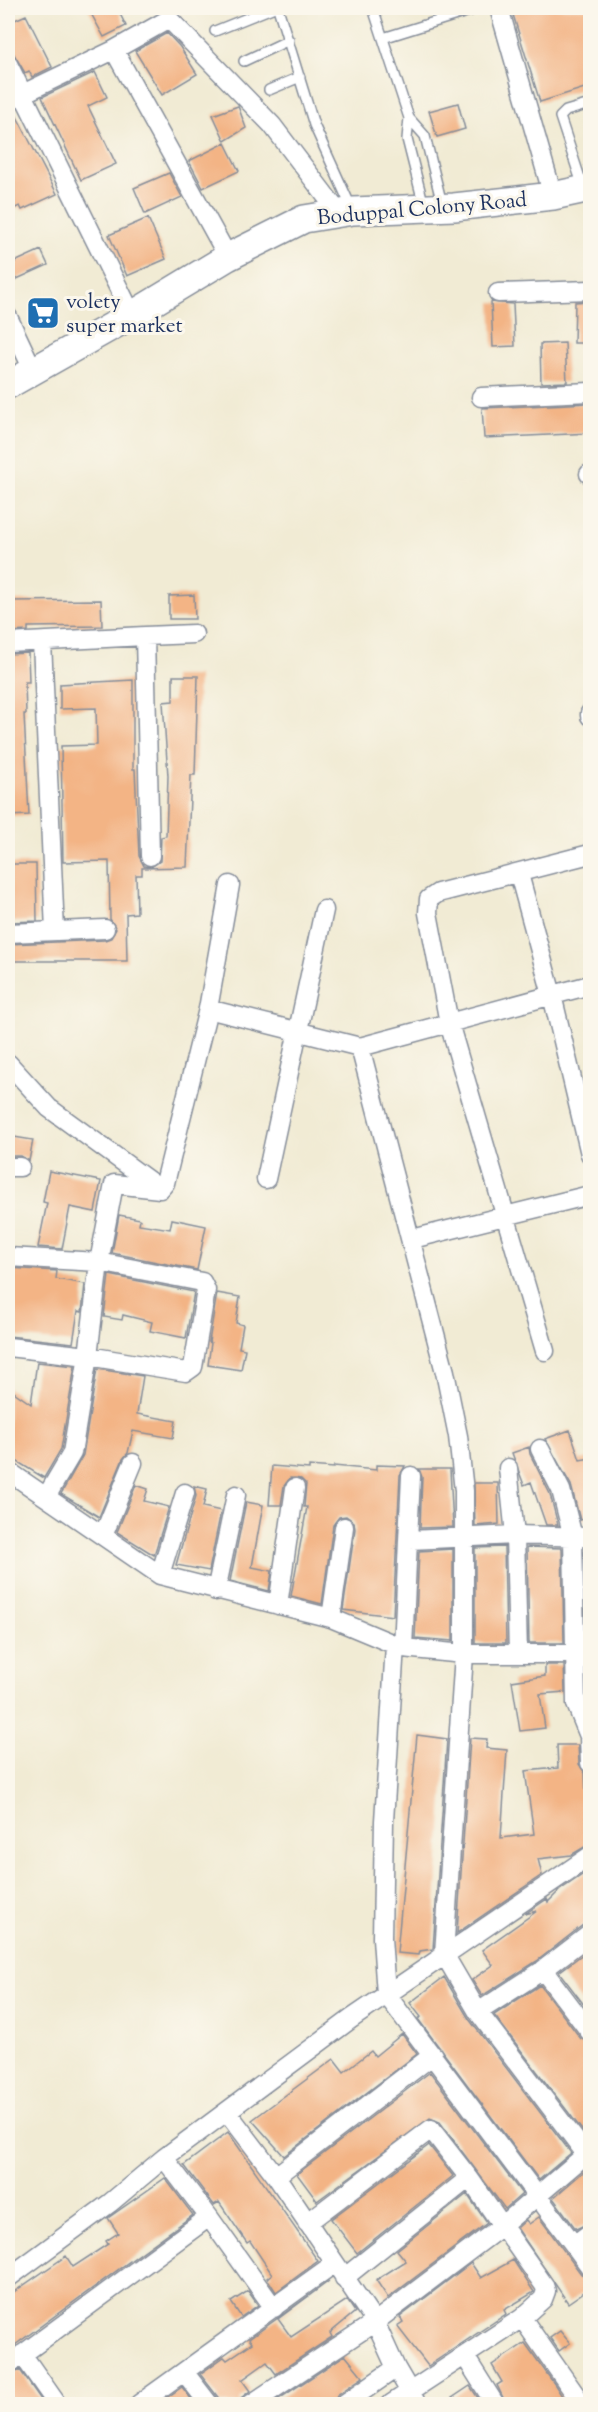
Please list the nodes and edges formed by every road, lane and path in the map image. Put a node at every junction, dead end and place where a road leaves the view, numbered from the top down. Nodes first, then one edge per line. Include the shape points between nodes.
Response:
1 (272, 8) edge
2 (279, 8) edge
3 (374, 8) edge
4 (499, 8) edge
5 (476, 9) edge
6 (215, 31) dead end
7 (383, 38) junction
8 (288, 40) junction
9 (114, 50) junction
10 (244, 61) dead end
11 (8, 64) edge
12 (300, 77) junction
13 (269, 90) dead end
14 (24, 93) junction
15 (8, 101) edge
16 (591, 104) edge
17 (409, 118) junction
18 (587, 188) edge
19 (554, 196) junction
20 (433, 207) junction
21 (346, 212) junction
22 (228, 256) junction
23 (591, 290) edge
24 (498, 293) dead end
25 (132, 315) junction
26 (8, 317) edge
27 (34, 372) junction
28 (8, 385) edge
29 (591, 392) edge
30 (481, 397) dead end
31 (194, 634) dead end
32 (145, 636) junction
33 (42, 642) junction
34 (8, 643) edge
35 (591, 854) edge
36 (150, 856) dead end
37 (519, 874) junction
38 (230, 885) dead end
39 (324, 910) dead end
40 (105, 929) dead end
41 (55, 931) junction
42 (8, 933) edge
43 (591, 985) edge
44 (552, 995) junction
45 (208, 1009) junction
46 (449, 1023) junction
47 (299, 1032) junction
48 (360, 1047) junction
49 (8, 1063) edge
50 (591, 1154) edge
51 (266, 1179) dead end
52 (160, 1189) junction
53 (591, 1195) edge
54 (505, 1216) junction
55 (412, 1239) junction
56 (8, 1257) edge
57 (99, 1262) junction
58 (8, 1347) edge
59 (544, 1351) dead end
60 (88, 1356) junction
61 (540, 1449) dead end
62 (133, 1463) dead end
63 (508, 1468) dead end
64 (8, 1471) edge
65 (411, 1476) dead end
66 (295, 1488) dead end
67 (185, 1493) dead end
68 (236, 1495) dead end
69 (46, 1497) junction
70 (344, 1527) dead end
71 (516, 1535) junction
72 (103, 1536) junction
73 (582, 1537) edge
74 (463, 1538) junction
75 (410, 1540) junction
76 (160, 1575) junction
77 (216, 1591) junction
78 (278, 1605) junction
79 (331, 1618) junction
80 (399, 1646) junction
81 (464, 1654) junction
82 (518, 1654) junction
83 (582, 1654) edge
84 (591, 1763) edge
85 (591, 1856) edge
86 (591, 1934) edge
87 (444, 1954) junction
88 (543, 1970) junction
89 (386, 1994) junction
90 (478, 2012) junction
91 (591, 2032) edge
92 (433, 2055) junction
93 (228, 2113) junction
94 (588, 2152) edge
95 (164, 2158) junction
96 (276, 2176) junction
97 (469, 2178) junction
98 (538, 2195) junction
99 (209, 2217) junction
100 (307, 2223) junction
101 (502, 2226) junction
102 (591, 2233) edge
103 (573, 2245) junction
104 (591, 2267) edge
105 (339, 2270) junction
106 (8, 2278) edge
107 (274, 2307) junction
108 (522, 2318) junction
109 (375, 2322) junction
110 (466, 2358) junction
111 (15, 2359) edge
112 (396, 2368) junction
113 (185, 2373) junction
114 (413, 2398) edge
115 (57, 2404) edge
116 (139, 2404) edge
117 (209, 2404) edge
118 (251, 2404) edge
119 (344, 2404) edge
120 (391, 2404) edge
121 (495, 2404) edge
122 (582, 2404) edge

1 - 6 lane
2 - 8 lane
3 - 7 lane
4 - 19 street
5 - 7 lane
7 - 17 lane
8 - 10 lane
8 - 12 lane
9 - 14 street
9 - 21 street via 169,19 272,125
9 - 22 street
11 - 14 street
12 - 13 lane
12 - 21 lane
14 - 15 street
14 - 25 street
16 - 18 lane via 566,111 560,117
17 - 20 lane via 407,139
17 - 20 lane via 425,136
18 - 19 street, Boduppal Colony Road
19 - 20 street, Boduppal Colony Road
20 - 21 street, Boduppal Colony Road
21 - 22 street, Boduppal Colony Road via 304,219
22 - 25 street, Boduppal Colony Road
23 - 24 street
25 - 27 street, Boduppal Colony Road
26 - 27 street
27 - 28 street, Boduppal Colony Road
29 - 30 street
31 - 32 street
32 - 33 street
32 - 36 street
33 - 34 street
33 - 41 street
35 - 37 street
37 - 44 street
37 - 46 street via 438,893 429,899 428,913
38 - 45 street
39 - 47 street
40 - 41 street
41 - 42 street
43 - 44 street
44 - 46 street
44 - 50 street
45 - 47 street
45 - 52 street via 165,1183
46 - 48 street
46 - 54 street
47 - 48 street
47 - 51 street
48 - 55 street
49 - 52 street via 49,1108
52 - 57 street via 114,1184
53 - 54 street
54 - 55 street
54 - 59 street
55 - 74 street via 458,1436 464,1491
56 - 57 street
57 - 60 street
57 - 60 street via 202,1282 206,1290 191,1371
58 - 60 street
60 - 69 street via 72,1453
61 - 73 street
62 - 72 street
63 - 71 street
64 - 69 street
65 - 75 street
66 - 78 street
67 - 76 street
68 - 77 street
69 - 72 street
70 - 79 street
71 - 73 street
71 - 74 street
71 - 82 street
72 - 76 street
73 - 83 street
74 - 75 street
74 - 81 street
75 - 80 street
76 - 77 street
77 - 78 street
78 - 79 street
79 - 80 street
80 - 81 street
80 - 89 street via 384,1821 382,1938
81 - 82 street
81 - 87 street
82 - 83 street
83 - 84 street via 576,1704 589,1736
85 - 87 street
86 - 88 street
87 - 89 street
87 - 90 street
88 - 90 street
88 - 91 street
89 - 92 street
89 - 93 street
90 - 94 street
92 - 96 street
92 - 98 street
93 - 95 street
93 - 96 street
94 - 98 street
95 - 99 street
95 - 106 street via 110,2204
96 - 100 street
97 - 100 street via 430,2129
97 - 101 street
97 - 105 street
98 - 101 street
98 - 103 street
99 - 107 street
99 - 111 street
100 - 105 street
101 - 108 street via 546,2291 543,2299
101 - 109 street
102 - 103 street
103 - 104 street
105 - 107 street
105 - 109 street
107 - 113 street
108 - 110 street
108 - 122 street
109 - 112 street
109 - 118 street
110 - 114 street
110 - 121 street
111 - 115 street
112 - 114 street
112 - 119 street
113 - 116 street
113 - 117 street
114 - 120 street

